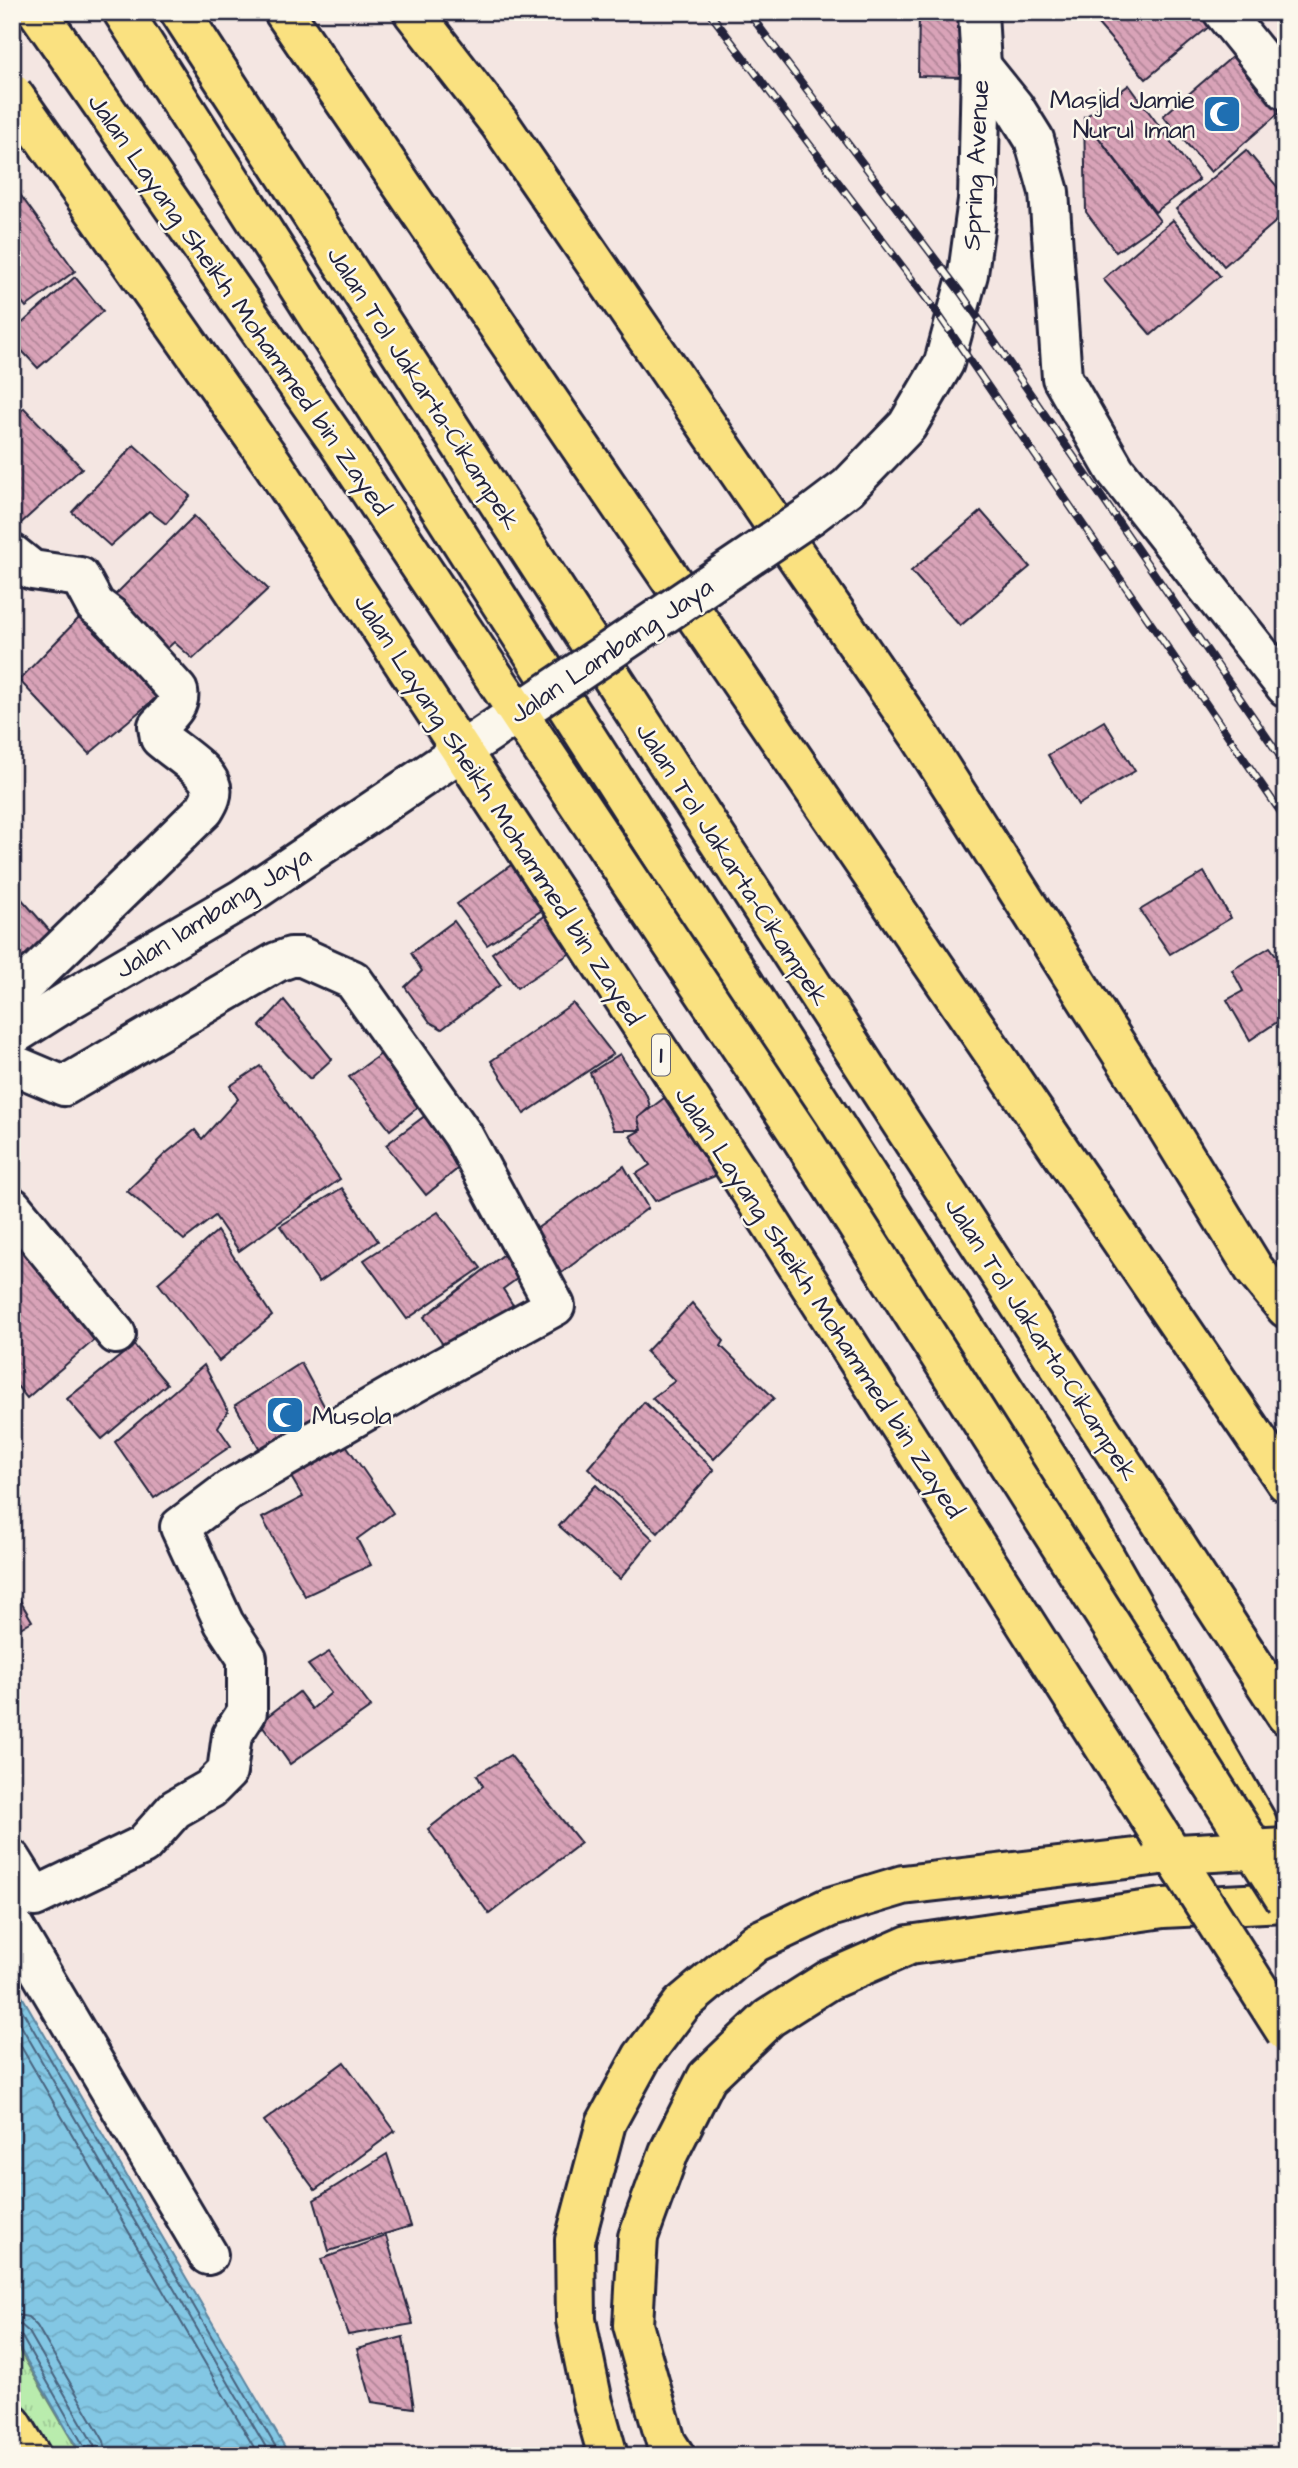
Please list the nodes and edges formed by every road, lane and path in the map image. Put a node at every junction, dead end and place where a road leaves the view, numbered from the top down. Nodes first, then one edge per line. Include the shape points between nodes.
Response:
1 (38, 12) edge
2 (124, 12) edge
3 (180, 12) edge
4 (284, 12) edge
5 (413, 12) edge
6 (978, 12) edge
7 (1223, 12) edge
8 (981, 66) junction
9 (1286, 90) edge
10 (12, 93) edge
11 (811, 515) joint
12 (12, 554) edge
13 (1286, 687) edge
14 (411, 785) joint
15 (12, 997) edge
16 (12, 1036) edge
17 (12, 1064) edge
18 (12, 1207) edge
19 (1286, 1308) edge
20 (116, 1334) dead end
21 (1286, 1482) edge
22 (1286, 1715) edge
23 (1286, 1848) edge
24 (12, 1860) edge
25 (1286, 1874) edge
26 (1286, 1901) edge
27 (12, 1924) edge
28 (1286, 2032) edge
29 (208, 2255) dead end
30 (12, 2424) edge
31 (31, 2456) edge
32 (608, 2456) edge
33 (675, 2456) edge

1 - 26 main road, Jalan Layang Sheikh Mohammed bin Zayed, bridge via 334,437 799,1134
2 - 25 main road via 1058,1473
3 - 22 main road, Jalan Tol Jakarta–Cikampek
4 - 21 main road
5 - 19 main road via 500,124 920,736 1254,1269
6 - 8 street, Spring Avenue
7 - 9 street
8 - 11 street, Spring Avenue via 978,200 968,274 944,363 907,426 848,487
8 - 13 street via 1034,139 1049,192 1062,378 1115,470
10 - 28 main road, Jalan Layang Sheikh Mohammed bin Zayed / 1, bridge via 273,464 457,744 732,1163
11 - 14 street, Jalan Lambang Jaya, bridge
12 - 15 street via 32,570 80,577 94,605 111,617 178,691 177,705 157,731 206,775 212,786 204,810
14 - 16 street, Jalan lambang Jaya via 242,899
17 - 24 street via 64,1086 277,962 302,957 353,980 463,1135 555,1306 241,1483 180,1527 224,1623 247,1658 247,1712 232,1735 227,1772 210,1789 175,1809 143,1844 35,1897
18 - 20 street
23 - 32 main road, bridge via 1161,1855 903,1885 830,1907 757,1942 682,2004 642,2057 606,2123 575,2240 576,2320
26 - 33 main road via 1163,1908 909,1945 829,1980 769,2018 708,2077 669,2152 638,2237 633,2325 666,2442
27 - 29 street
30 - 31 main road

